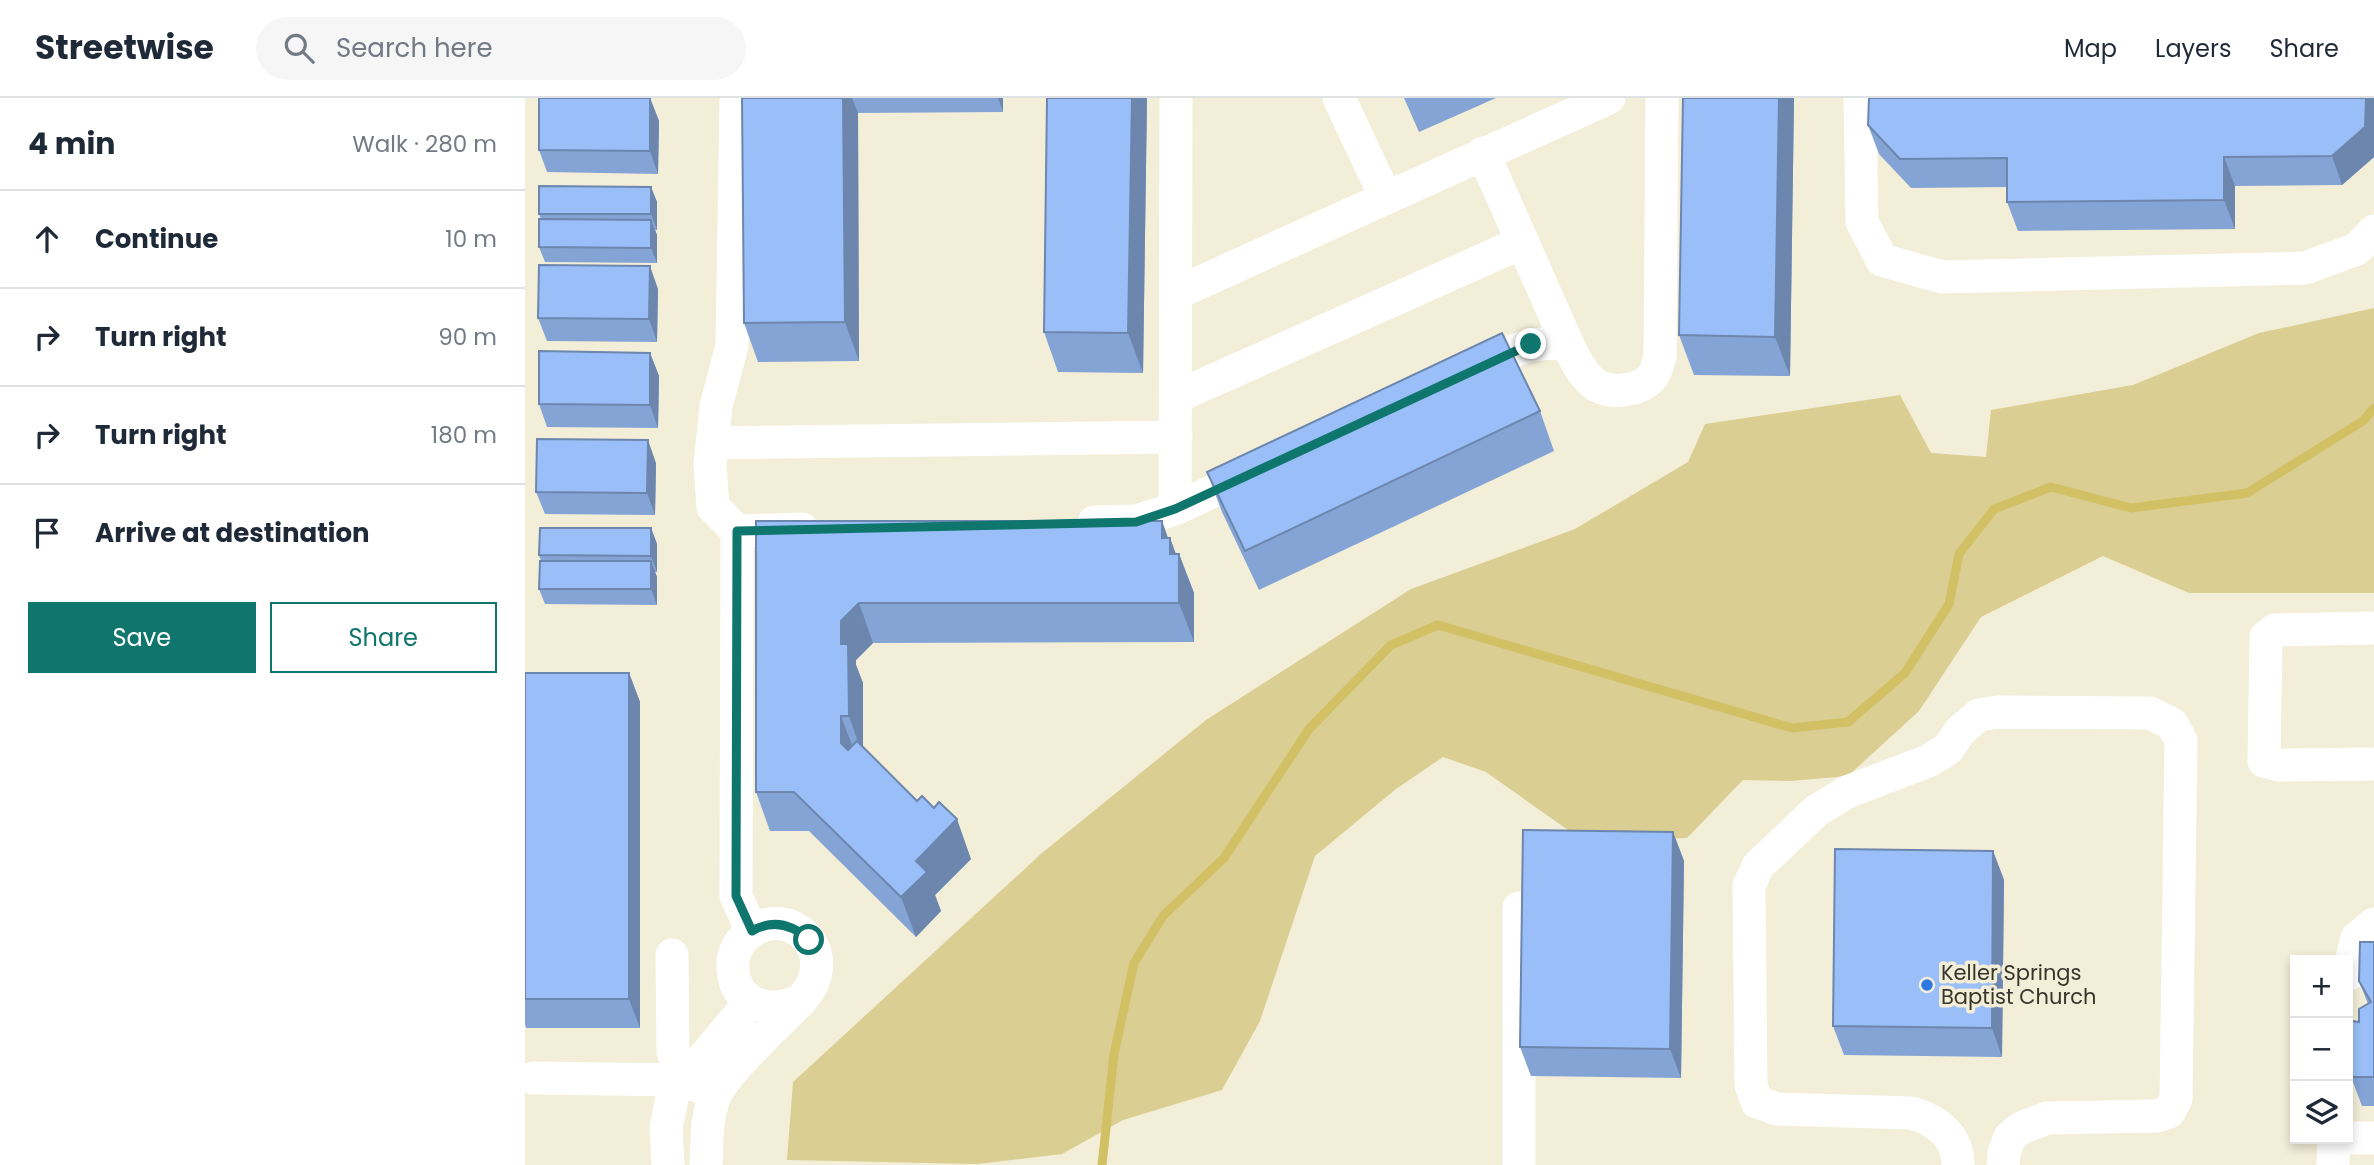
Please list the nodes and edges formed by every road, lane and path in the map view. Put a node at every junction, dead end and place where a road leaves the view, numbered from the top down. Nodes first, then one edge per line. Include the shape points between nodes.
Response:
1 (736, 98) edge
2 (1176, 98) edge
3 (1339, 98) edge
4 (1609, 98) edge
5 (1662, 98) edge
6 (1860, 98) edge
7 (1483, 153) junction
8 (1386, 198) junction
9 (2374, 231) edge
10 (1523, 242) junction
11 (1177, 293) junction
12 (1568, 345) junction
13 (1445, 384) edge
14 (1176, 397) junction
15 (1176, 437) junction
16 (712, 443) junction
17 (1286, 458) edge
18 (1175, 509) junction
19 (1067, 523) edge
20 (833, 529) edge
21 (737, 531) junction
22 (2374, 628) edge
23 (2374, 764) edge
24 (1519, 908) edge
25 (2374, 924) edge
26 (752, 931) junction
27 (672, 955) dead end
28 (2353, 955) edge
29 (801, 1000) junction
30 (751, 1001) junction
31 (533, 1078) dead end
32 (684, 1080) junction
33 (716, 1093) junction
34 (2353, 1138) edge
35 (2374, 1138) edge
36 (2334, 1144) edge
37 (668, 1165) edge
38 (706, 1165) edge
39 (1518, 1165) edge
40 (1958, 1165) edge
41 (2003, 1165) edge
42 (2333, 1165) edge

1 - 16 lane via 732,346 716,406
2 - 11 lane
3 - 8 lane
4 - 7 lane
5 - 12 lane via 1660,357 1653,376 1641,387 1617,391 1594,385
6 - 9 lane via 1862,222 1882,260 1942,277 2305,268 2357,249
7 - 8 lane
7 - 10 lane
8 - 11 lane
10 - 12 lane
10 - 14 lane
11 - 14 lane
12 - 13 lane via 1531,344
14 - 15 lane
15 - 16 lane
15 - 18 lane
16 - 21 lane via 713,506
17 - 18 lane
18 - 19 lane via 1136,522
20 - 21 lane
21 - 26 lane via 736,896
22 - 23 lane via 2275,630 2266,637 2264,761 2279,765
24 - 39 lane
25 - 28 lane via 2357,938
26 - 29 lane via 774,923 788,925 809,940 818,965 816,978
26 - 30 lane via 740,942 732,967 741,992
27 - 32 lane via 673,1052
29 - 30 lane via 776,1008
29 - 33 lane
30 - 32 lane
31 - 32 lane
32 - 33 lane
32 - 37 lane via 673,1094 666,1127
33 - 38 lane via 708,1120
34 - 35 lane
36 - 42 lane
40 - 41 lane via 1945,1129 1927,1117 1777,1109 1757,1102 1751,1085 1749,886 1758,866 1816,811 1847,792 1928,761 1948,749 1979,715 2150,713 2172,724 2181,740 2176,1099 2169,1112 2157,1116 2047,1118 2010,1137

